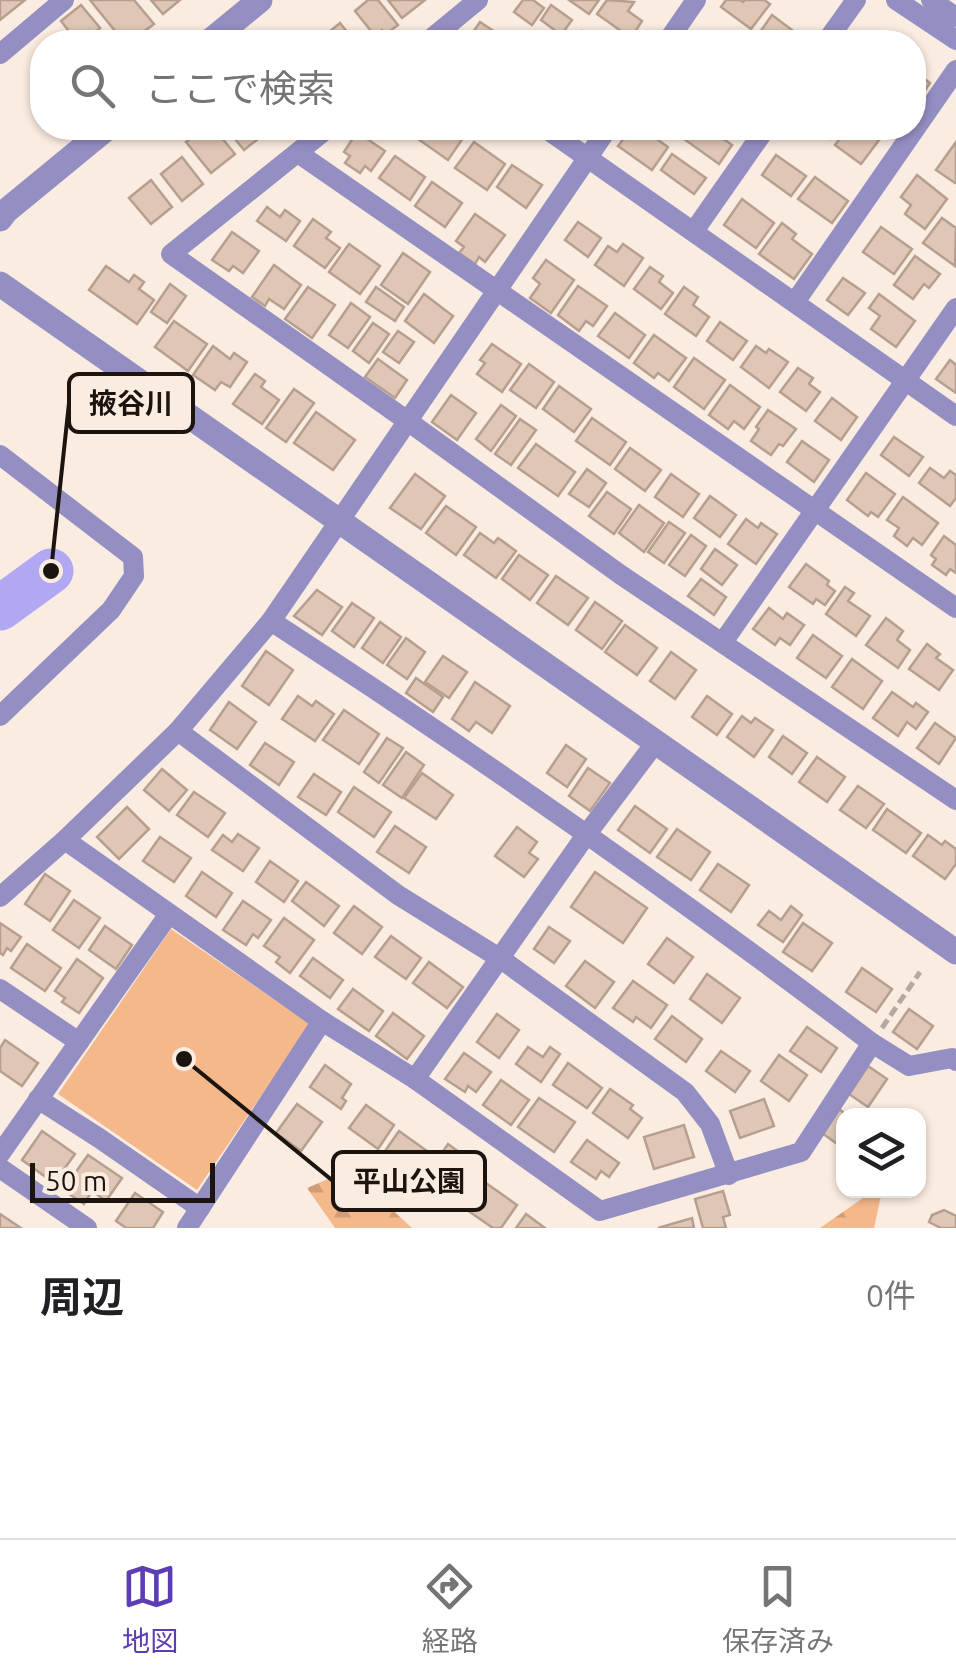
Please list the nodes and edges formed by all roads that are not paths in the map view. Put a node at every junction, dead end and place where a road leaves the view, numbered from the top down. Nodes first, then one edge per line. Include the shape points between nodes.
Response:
1 (64, 0) edge
2 (260, 0) edge
3 (478, 0) edge
4 (696, 0) edge
5 (856, 0) edge
6 (896, 0) edge
7 (931, 0) edge
8 (956, 17) edge
9 (224, 30) edge
10 (442, 30) edge
11 (675, 30) edge
12 (835, 30) edge
13 (956, 40) edge
14 (0, 54) edge
15 (956, 70) edge
16 (926, 113) edge
17 (92, 140) edge
18 (314, 140) edge
19 (562, 140) edge
20 (599, 140) edge
21 (758, 140) edge
22 (907, 140) edge
23 (298, 154) junction
24 (587, 157) junction
25 (0, 219) edge
26 (694, 232) junction
27 (0, 284) edge
28 (497, 291) junction
29 (795, 302) junction
30 (956, 308) edge
31 (907, 381) junction
32 (956, 416) edge
33 (409, 422) junction
34 (0, 455) edge
35 (816, 511) junction
36 (339, 519) junction
37 (956, 608) edge
38 (272, 621) junction
39 (723, 642) junction
40 (0, 716) edge
41 (178, 730) junction
42 (656, 742) junction
43 (956, 800) edge
44 (586, 835) junction
45 (64, 840) junction
46 (0, 896) edge
47 (169, 914) junction
48 (956, 952) edge
49 (502, 959) junction
50 (0, 988) edge
51 (322, 1022) junction
52 (78, 1042) junction
53 (872, 1043) junction
54 (956, 1061) edge
55 (415, 1079) junction
56 (38, 1099) junction
57 (0, 1154) edge
58 (0, 1168) edge
59 (729, 1175) junction
60 (200, 1208) junction
61 (87, 1228) edge
62 (186, 1228) edge

1 - 14 street
2 - 9 street
3 - 10 street
4 - 11 street
5 - 12 street
6 - 13 street
7 - 8 street
15 - 16 street
17 - 25 street
18 - 23 street
19 - 24 street
20 - 24 street
21 - 26 street
22 - 29 street
23 - 28 street
23 - 33 street via 171,254
24 - 26 street
24 - 28 street
26 - 29 street
27 - 36 street
28 - 33 street
28 - 35 street
29 - 31 street
30 - 31 street
31 - 32 street
31 - 35 street
33 - 36 street
33 - 39 street
34 - 40 street via 133,557 134,576 112,610
35 - 37 street
35 - 39 street
36 - 38 street
36 - 42 street
38 - 41 street
38 - 44 street
39 - 43 street
41 - 45 street
41 - 49 street via 398,895
42 - 44 street
42 - 48 street
44 - 49 street
44 - 53 street
45 - 46 street
45 - 47 street
47 - 51 street
47 - 52 street
49 - 55 street
49 - 59 street via 685,1092 710,1124
50 - 52 street
51 - 55 street
51 - 60 street
52 - 56 street
53 - 54 street via 908,1066
53 - 59 street via 801,1152
55 - 59 street via 600,1211
56 - 57 street
56 - 60 street
58 - 61 street
60 - 62 street

